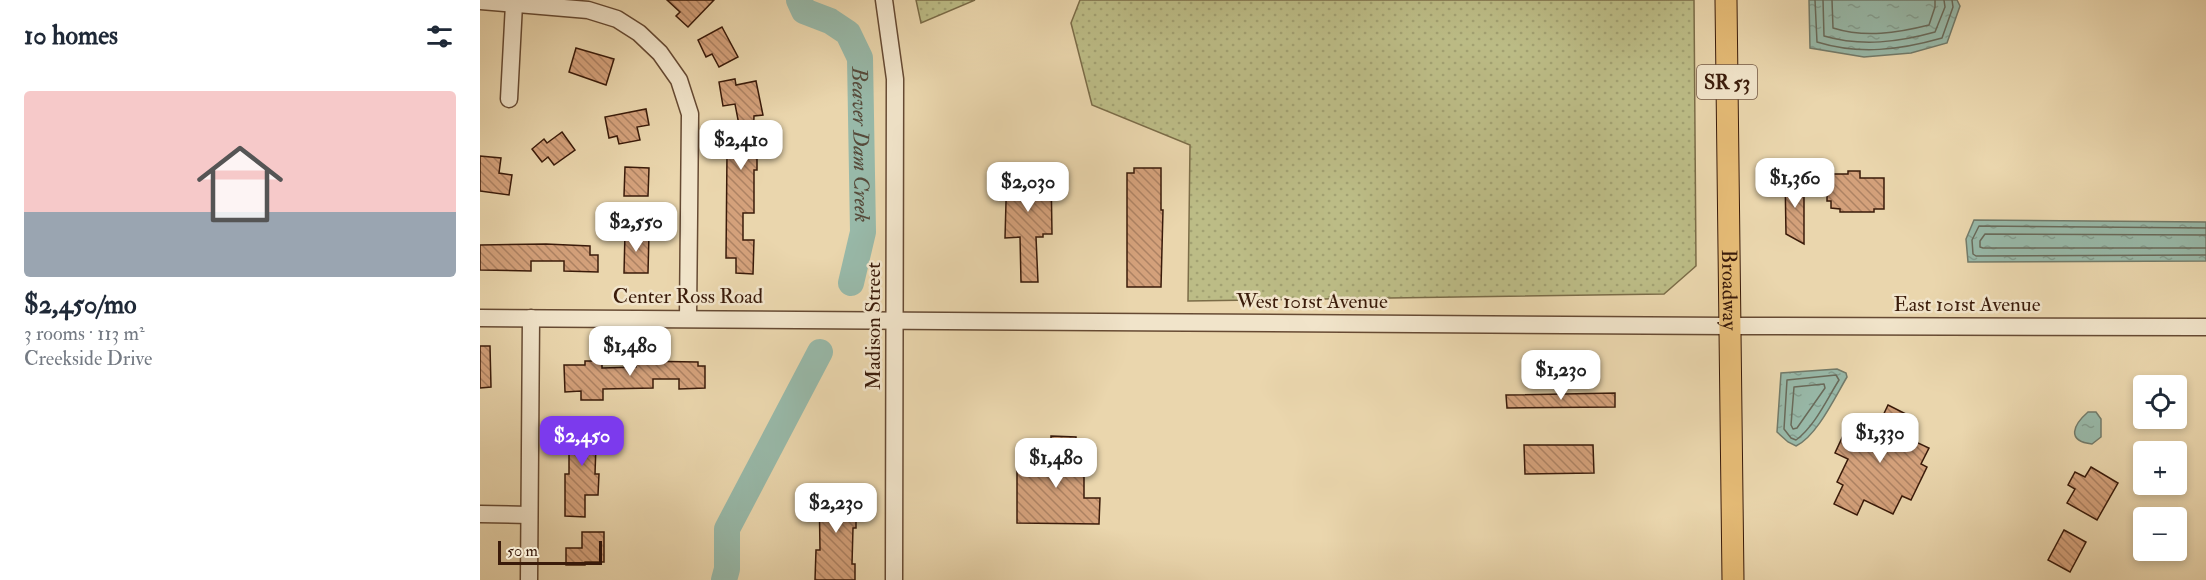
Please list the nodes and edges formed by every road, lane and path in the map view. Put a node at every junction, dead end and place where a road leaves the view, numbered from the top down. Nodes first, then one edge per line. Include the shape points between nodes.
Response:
1 (884, 0) edge
2 (1726, 0) edge
3 (480, 1) edge
4 (514, 4) junction
5 (509, 99) dead end
6 (480, 318) edge
7 (531, 318) junction
8 (688, 318) junction
9 (895, 320) junction
10 (1729, 326) junction
11 (2206, 327) edge
12 (480, 514) edge
13 (529, 515) junction
14 (529, 580) edge
15 (894, 580) edge
16 (1733, 580) edge

1 - 9 street, Madison Street via 895,79
2 - 10 main road, Broadway / SR 53
3 - 4 street
4 - 5 street
4 - 8 street via 588,10 617,19 660,53 679,80 690,114
6 - 7 street, Center Ross Road
7 - 8 street, Center Ross Road
7 - 13 street
8 - 9 street, Center Ross Road
9 - 10 street, West 101st Avenue
9 - 15 street, Madison Street
10 - 11 street, East 101st Avenue
10 - 16 main road, Broadway / SR 53
12 - 13 street
13 - 14 street

